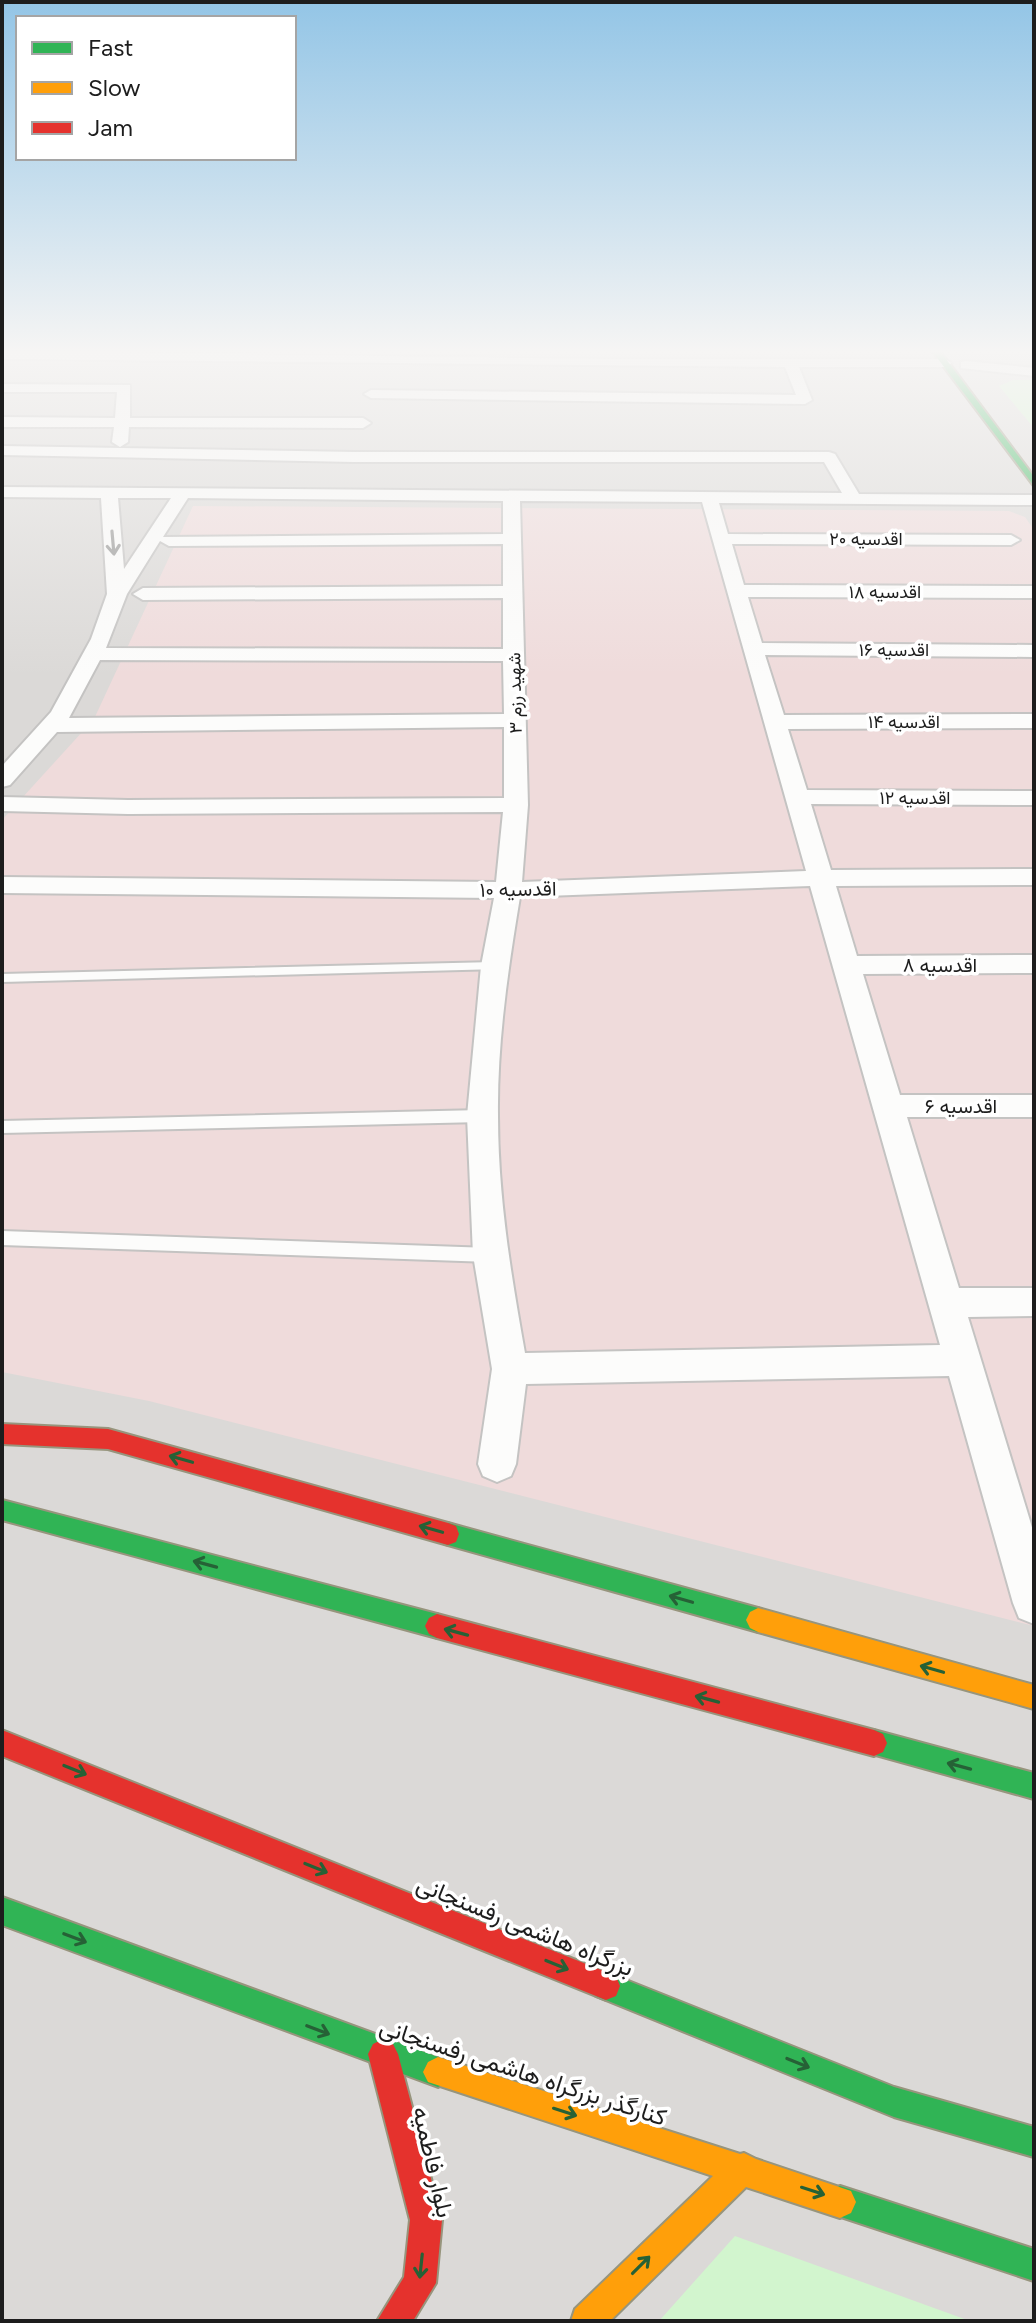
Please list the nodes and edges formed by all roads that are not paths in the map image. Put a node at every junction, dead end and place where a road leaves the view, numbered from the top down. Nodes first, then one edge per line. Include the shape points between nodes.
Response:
1 (347, 459) edge
2 (360, 459) edge
3 (830, 459) edge
4 (1018, 459) edge
5 (1034, 483) edge
6 (2, 492) edge
7 (109, 493) junction
8 (183, 493) junction
9 (511, 496) junction
10 (709, 498) junction
11 (854, 499) junction
12 (1034, 500) edge
13 (512, 539) junction
14 (721, 539) junction
15 (1011, 540) dead end
16 (169, 541) dead end
17 (736, 591) junction
18 (513, 592) junction
19 (1034, 592) edge
20 (117, 594) junction
21 (143, 594) dead end
22 (753, 649) junction
23 (1034, 651) edge
24 (93, 654) junction
25 (514, 655) junction
26 (515, 720) junction
27 (1034, 721) edge
28 (775, 722) junction
29 (51, 725) junction
30 (2, 780) edge
31 (797, 797) junction
32 (1034, 798) edge
33 (2, 804) edge
34 (516, 805) junction
35 (1034, 877) edge
36 (821, 878) junction
37 (2, 885) edge
38 (508, 890) junction
39 (1034, 964) edge
40 (846, 965) junction
41 (495, 966) junction
42 (2, 978) edge
43 (888, 1106) junction
44 (1034, 1106) edge
45 (482, 1116) junction
46 (2, 1127) edge
47 (2, 1238) edge
48 (490, 1255) junction
49 (1034, 1302) edge
50 (945, 1303) junction
51 (962, 1360) junction
52 (510, 1369) junction
53 (2, 1434) edge
54 (497, 1464) dead end
55 (2, 1510) edge
56 (1034, 1603) edge
57 (1034, 1697) edge
58 (2, 1744) edge
59 (1034, 1786) edge
60 (2, 1911) edge
61 (383, 2054) junction
62 (1034, 2142) edge
63 (744, 2168) junction
64 (1034, 2265) edge
65 (393, 2321) edge
66 (587, 2321) edge

1 - 8 street
2 - 9 street
3 - 11 street
4 - 5 main road
6 - 7 street
7 - 8 street
7 -> 20 street
8 - 20 street
9 - 10 street
9 - 13 street, شهید رزم ۳
10 - 11 street
10 - 14 street
11 - 12 street
13 - 16 street
13 - 18 street, شهید رزم ۳
14 - 15 street, اقدسیه ۲۰
14 - 17 street
17 - 19 street, اقدسیه ۱۸
17 - 22 street
18 - 21 street
18 - 25 street, شهید رزم ۳
20 - 24 street
22 - 23 street, اقدسیه ۱۶
22 - 28 street
24 - 25 street
24 - 29 street
25 - 26 street, شهید رزم ۳
26 - 29 street
26 - 34 street, شهید رزم ۳
27 - 28 street, اقدسیه ۱۴
28 - 31 street
29 - 30 street
31 - 32 street, اقدسیه ۱۲
31 - 36 street
33 - 34 street
34 - 38 street, شهید رزم ۳
35 - 36 street, اقدسیه ۱۰
36 - 38 street, اقدسیه ۱۰
36 - 40 street
37 - 38 street, اقدسیه ۱۰
38 - 41 street, شهید رزم ۳
39 - 40 street, اقدسیه ۸
40 - 43 street
41 - 42 lane
41 - 45 street, شهید رزم ۳
43 - 44 street, اقدسیه ۶
43 - 50 street
45 - 46 lane
45 - 48 street, شهید رزم ۳
47 - 48 lane
48 - 52 street, شهید رزم ۳
49 - 50 street
50 - 51 street
51 - 52 street
51 - 56 street
52 - 54 street, شهید رزم ۳
57 -> 53 main road via 108,1439
59 -> 55 main road
58 -> 62 main road, بزرگراه هاشمی رفسنجانی via 894,2102
60 -> 61 main road, کنارگذر بزرگراه هاشمی رفسنجانی
61 -> 63 main road, کنارگذر بزرگراه هاشمی رفسنجانی
61 -> 65 main road, بلوار فاطمیه via 426,2220 420,2283
63 -> 64 main road, کنارگذر بزرگراه هاشمی رفسنجانی
66 -> 63 main road

